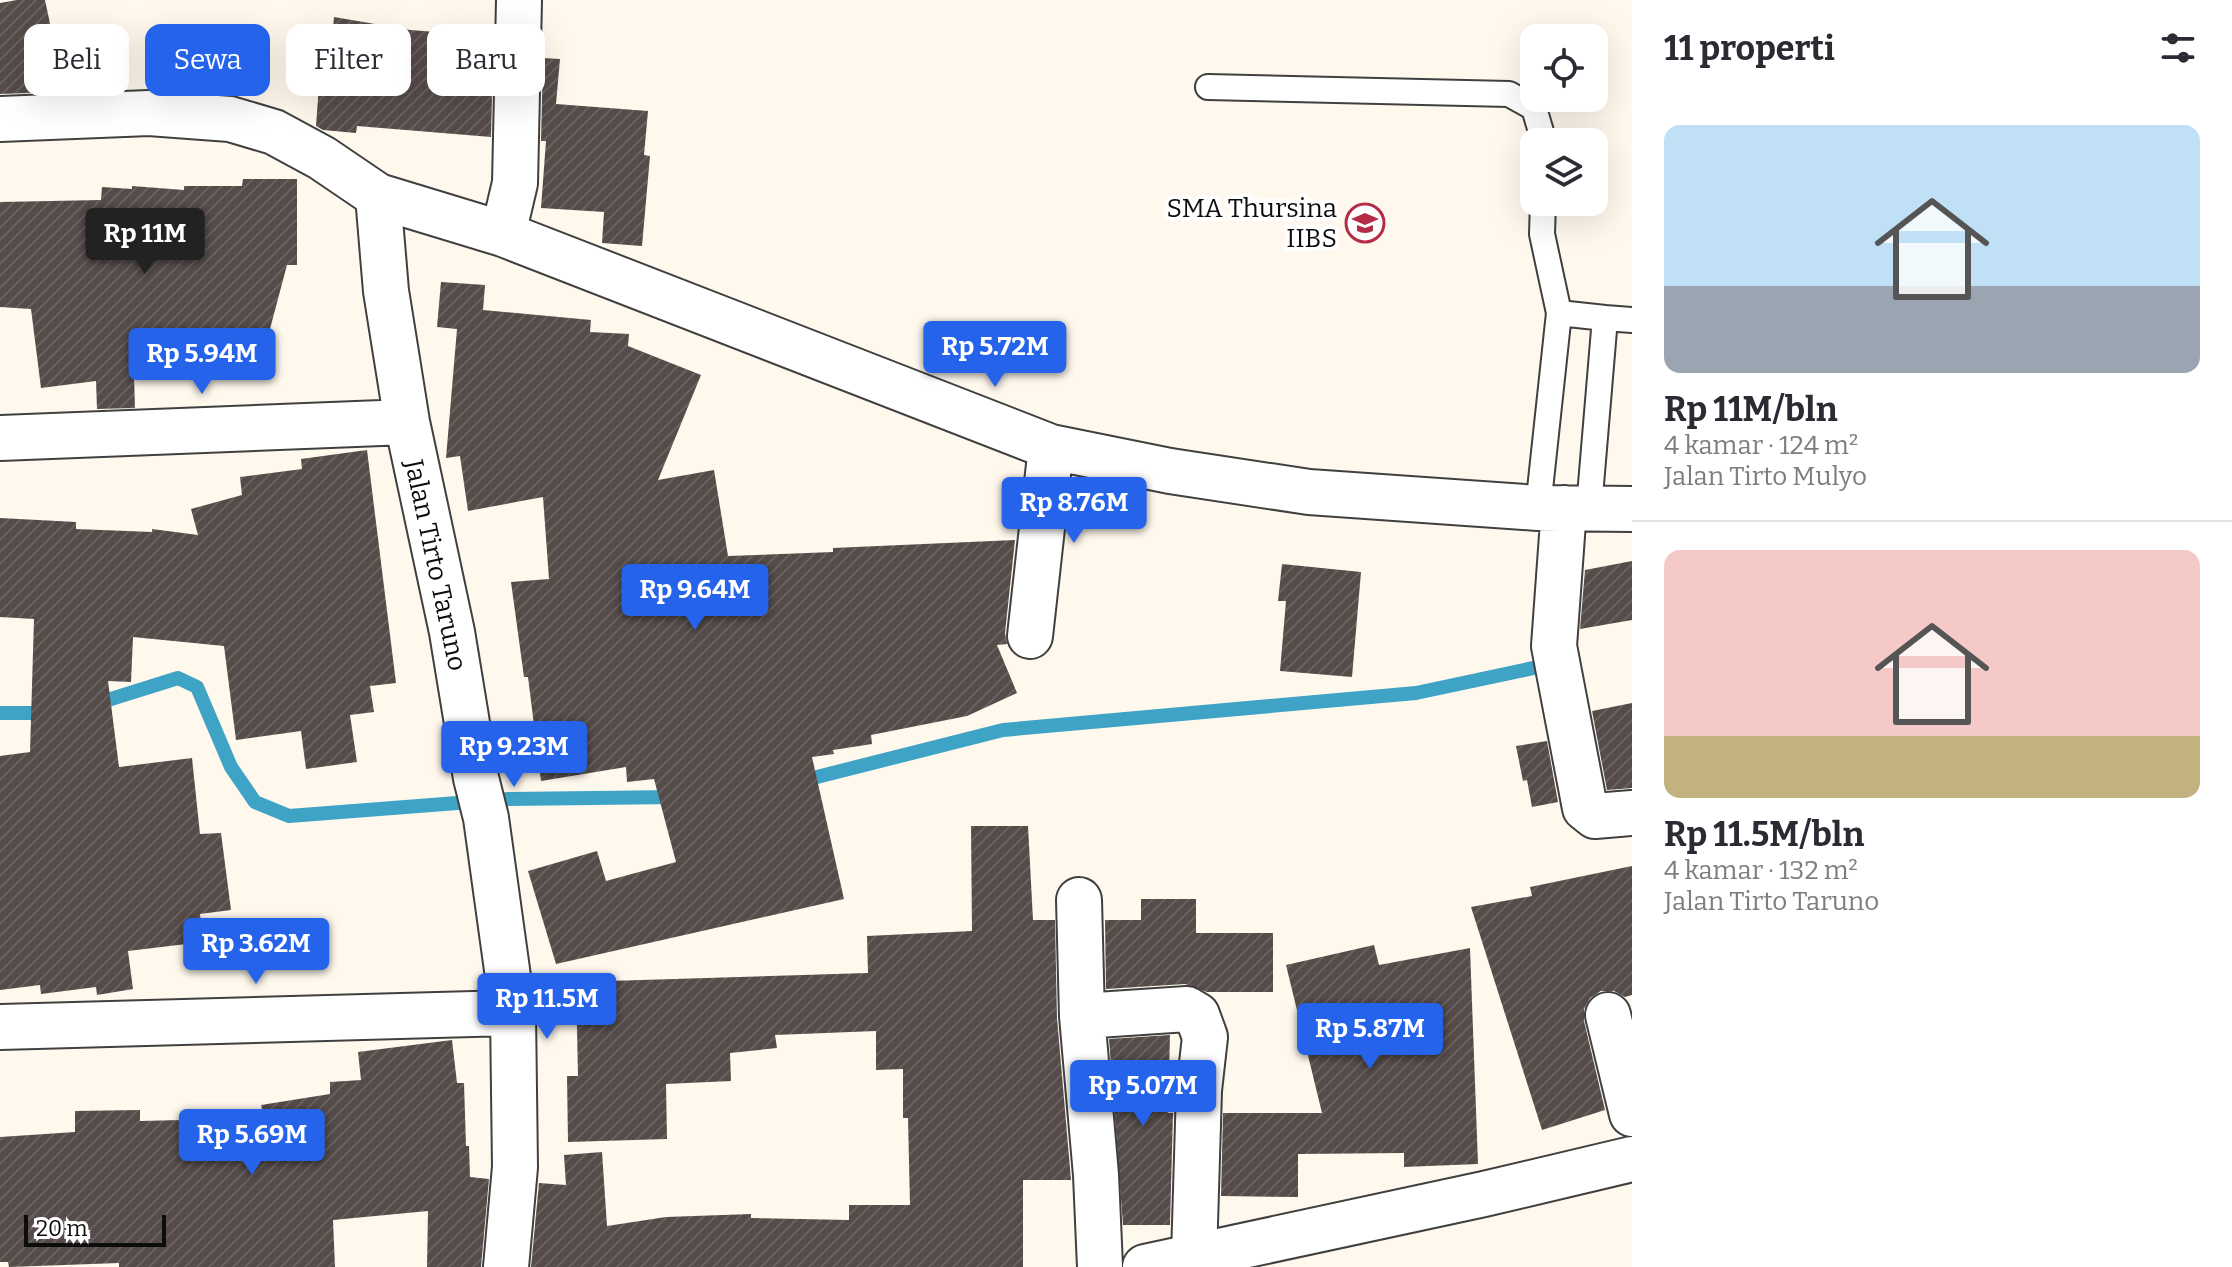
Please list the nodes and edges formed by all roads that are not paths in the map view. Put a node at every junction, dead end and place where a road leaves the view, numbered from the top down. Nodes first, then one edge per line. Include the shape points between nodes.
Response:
1 (519, 0) edge
2 (1208, 87) dead end
3 (0, 119) edge
4 (1540, 128) edge
5 (378, 196) junction
6 (1543, 216) edge
7 (503, 234) junction
8 (1559, 313) junction
9 (1605, 318) junction
10 (1632, 320) edge
11 (407, 422) junction
12 (0, 438) edge
13 (1051, 447) junction
14 (1564, 508) junction
15 (1632, 509) edge
16 (1030, 636) dead end
17 (1632, 813) edge
18 (1079, 900) dead end
19 (513, 1013) junction
20 (1082, 1016) junction
21 (1617, 1022) edge
22 (0, 1027) edge
23 (1632, 1114) edge
24 (1632, 1159) edge
25 (1194, 1257) junction
26 (506, 1267) edge
27 (1100, 1267) edge
28 (1145, 1267) edge

1 - 7 street via 515,183
2 - 4 lane via 1509,94 1534,108
3 - 5 street via 149,113 230,119 274,132
5 - 7 street
5 - 11 street, Jalan Tirto Taruno via 386,291
6 - 8 lane
7 - 13 street
8 - 9 lane
8 - 14 lane
9 - 10 lane
9 - 14 lane
11 - 12 street
11 - 19 street, Jalan Tirto Taruno via 452,632
13 - 14 street via 1309,492
13 - 16 street
14 - 15 street
14 - 17 street via 1554,646 1585,808 1595,816
18 - 20 street
19 - 22 street
19 - 26 street, Jalan Tirto Taruno via 515,1167
20 - 25 street via 1187,1009 1203,1026
20 - 27 street
21 - 23 street
24 - 25 street
25 - 28 street

